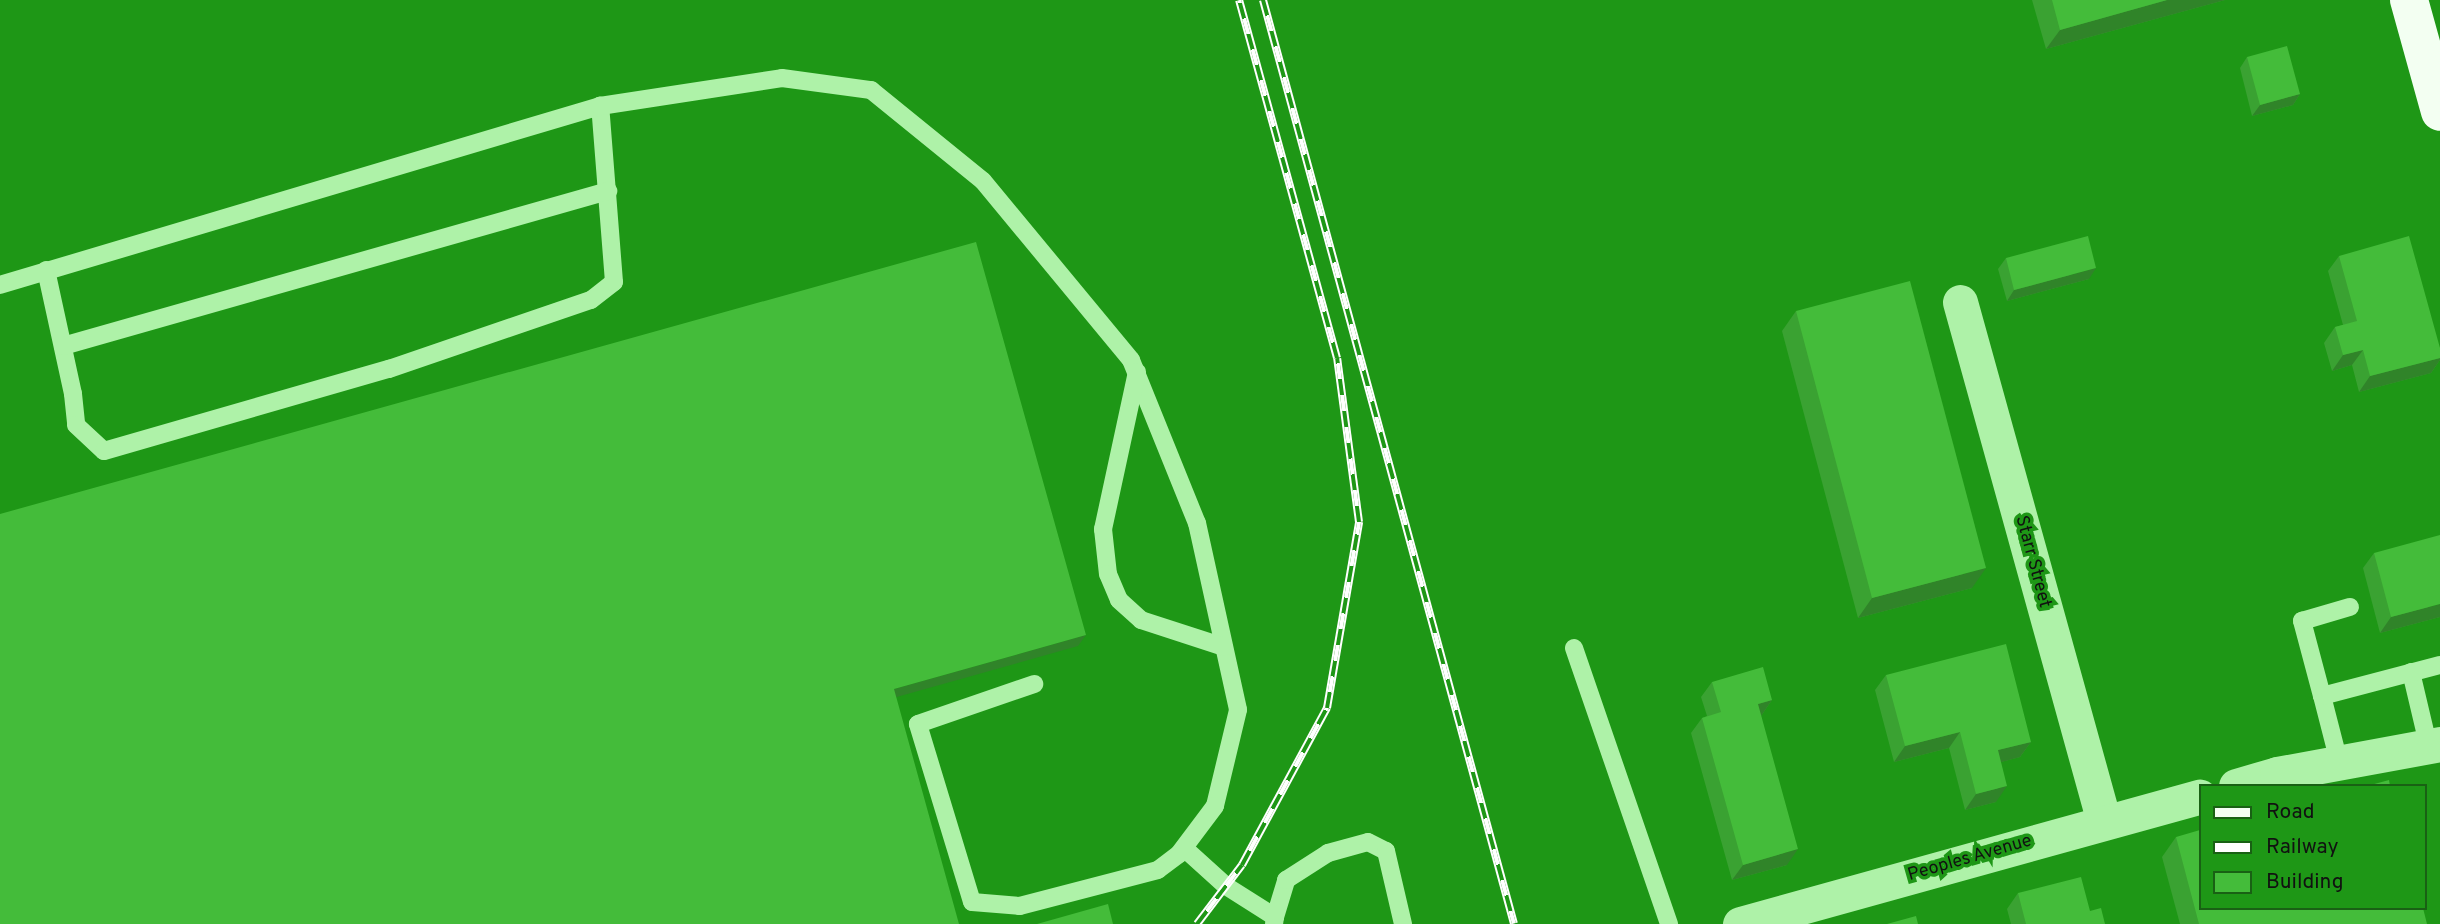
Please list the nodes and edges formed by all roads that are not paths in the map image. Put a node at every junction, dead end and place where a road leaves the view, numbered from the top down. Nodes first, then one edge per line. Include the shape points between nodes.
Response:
1 (2409, 0) edge
2 (600, 106) junction
3 (2440, 112) edge
4 (608, 191) junction
5 (46, 270) junction
6 (0, 285) edge
7 (1960, 302) dead end
8 (63, 346) junction
9 (1137, 372) junction
10 (2350, 607) dead end
11 (1224, 647) junction
12 (1574, 648) dead end
13 (2440, 665) edge
14 (2411, 673) junction
15 (1034, 684) dead end
16 (2322, 696) junction
17 (2434, 744) edge
18 (2339, 762) junction
19 (2245, 784) edge
20 (2198, 797) edge
21 (2104, 822) junction
22 (1184, 848) junction
23 (1274, 921) edge
24 (1403, 924) edge
25 (1669, 924) edge
26 (1740, 924) edge

1 - 3 main road
2 - 4 lane
2 - 5 lane
2 - 9 lane via 782,78 871,90 983,181
4 - 8 lane
4 - 8 lane via 614,282 591,300 389,369 104,451 76,425
5 - 6 lane
5 - 8 lane
7 - 21 street, Starr Street
9 - 11 lane via 1197,523
9 - 11 lane via 1103,529 1108,574 1119,600 1141,620
10 - 16 lane via 2302,621
11 - 22 lane via 1238,709 1214,806
12 - 25 lane
13 - 14 lane
14 - 16 lane
14 - 17 lane
15 - 22 lane via 918,724 972,902 1020,905 1121,880 1158,870
16 - 18 lane
17 - 18 street
18 - 19 street
20 - 21 street, Peoples Avenue
21 - 26 street, Peoples Avenue
22 - 23 lane
23 - 24 lane via 1286,880 1328,853 1368,842 1386,850

